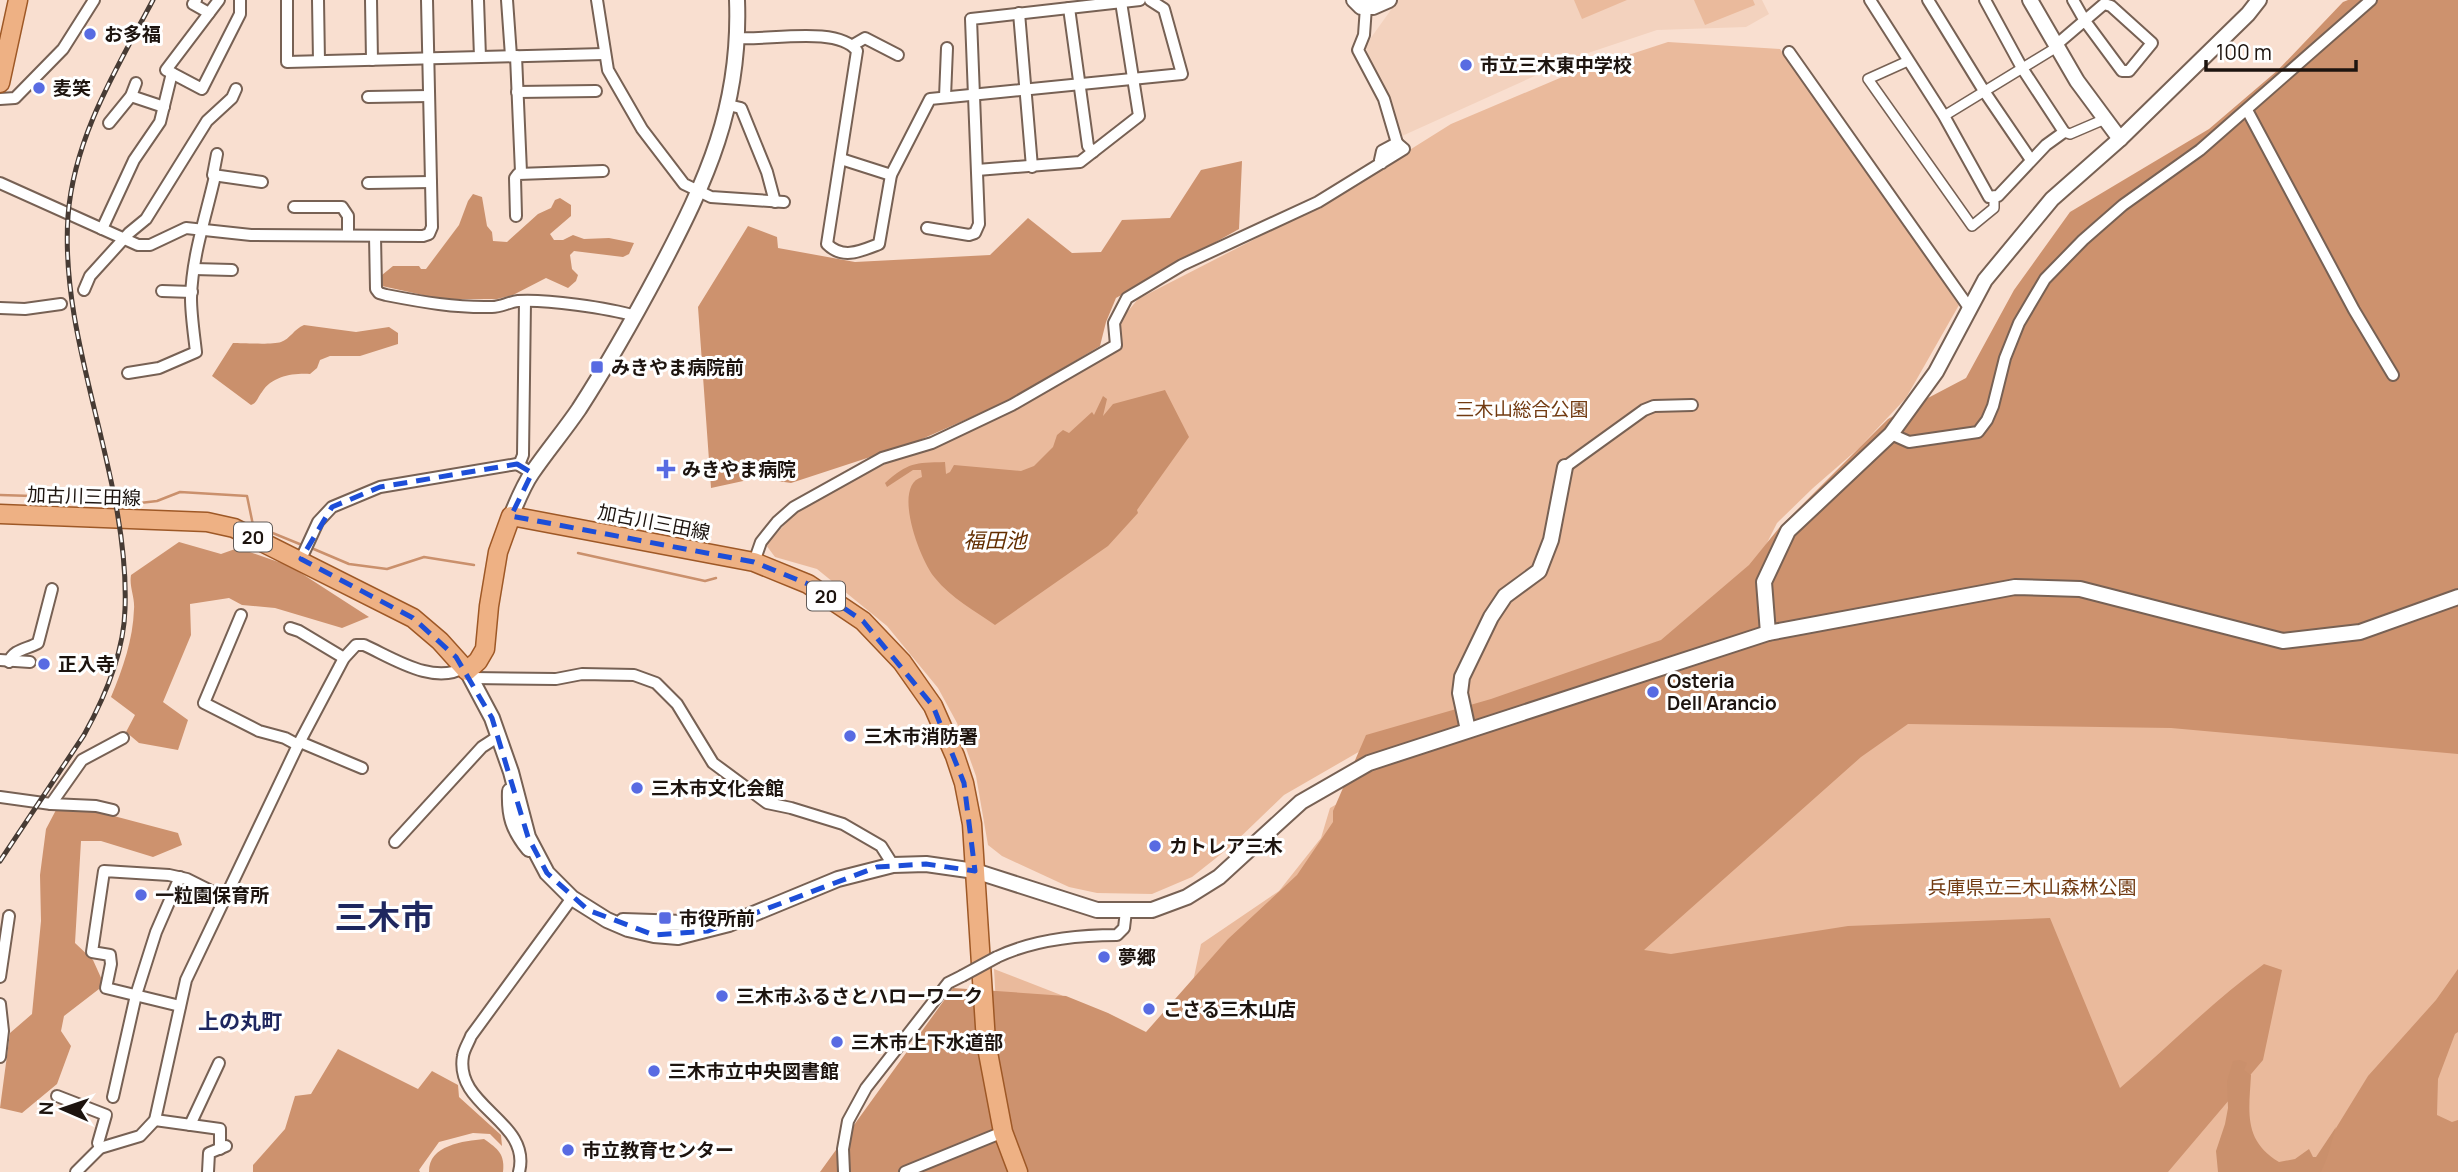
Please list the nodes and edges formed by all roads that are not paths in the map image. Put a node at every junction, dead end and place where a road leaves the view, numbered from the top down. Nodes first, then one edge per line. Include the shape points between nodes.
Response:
1 (18, 0) edge
2 (94, 0) edge
3 (196, 0) edge
4 (219, 0) edge
5 (240, 0) edge
6 (287, 0) edge
7 (318, 0) edge
8 (371, 0) edge
9 (427, 0) edge
10 (478, 0) edge
11 (507, 0) edge
12 (597, 0) edge
13 (737, 0) edge
14 (1140, 0) edge
15 (1389, 0) edge
16 (1870, 0) edge
17 (1928, 0) edge
18 (1984, 0) edge
19 (2031, 0) edge
20 (2073, 0) edge
21 (2259, 0) edge
22 (2371, 0) edge
23 (1153, 1) edge
24 (1121, 2) junction
25 (2107, 2) edge
26 (1360, 4) edge
27 (1069, 8) junction
28 (209, 13) junction
29 (1019, 13) junction
30 (2085, 21) junction
31 (737, 38) junction
32 (853, 45) junction
33 (2057, 46) junction
34 (947, 48) dead end
35 (1789, 52) dead end
36 (604, 54) junction
37 (898, 55) dead end
38 (513, 56) junction
39 (480, 57) junction
40 (428, 58) junction
41 (372, 60) junction
42 (319, 61) junction
43 (1908, 61) junction
44 (2022, 68) junction
45 (172, 74) junction
46 (1133, 79) junction
47 (0, 83) edge
48 (136, 83) dead end
49 (1080, 84) junction
50 (236, 89) dead end
51 (1025, 89) junction
52 (596, 91) dead end
53 (1984, 91) junction
54 (517, 92) junction
55 (974, 94) junction
56 (131, 96) junction
57 (429, 96) junction
58 (368, 97) dead end
59 (945, 97) junction
60 (0, 99) edge
61 (729, 105) junction
62 (164, 107) junction
63 (2247, 110) junction
64 (1944, 116) junction
65 (2105, 119) junction
66 (109, 123) dead end
67 (2064, 132) junction
68 (2120, 139) junction
69 (1093, 152) junction
70 (217, 154) dead end
71 (841, 159) junction
72 (2031, 160) junction
73 (1032, 167) junction
74 (977, 170) junction
75 (604, 171) dead end
76 (521, 173) junction
77 (891, 175) junction
78 (215, 176) junction
79 (262, 182) dead end
80 (431, 182) junction
81 (0, 183) edge
82 (368, 183) dead end
83 (699, 191) junction
84 (1994, 196) junction
85 (295, 207) dead end
86 (516, 216) dead end
87 (927, 228) dead end
88 (102, 229) junction
89 (201, 229) junction
90 (348, 236) junction
91 (375, 236) junction
92 (125, 239) junction
93 (194, 269) junction
94 (232, 270) dead end
95 (84, 290) dead end
96 (162, 291) dead end
97 (192, 292) junction
98 (525, 301) junction
99 (61, 304) dead end
100 (0, 308) edge
101 (1970, 309) junction
102 (635, 316) junction
103 (128, 373) dead end
104 (2393, 375) dead end
105 (1692, 405) dead end
106 (1891, 434) junction
107 (519, 465) junction
108 (1565, 467) joint
109 (532, 474) junction
110 (0, 514) edge
111 (511, 516) junction
112 (301, 559) junction
113 (754, 562) junction
114 (52, 589) dead end
115 (2458, 597) edge
116 (241, 615) dead end
117 (290, 628) dead end
118 (1768, 633) junction
119 (344, 658) junction
120 (4, 661) edge
121 (30, 662) dead end
122 (468, 672) junction
123 (1468, 730) junction
124 (499, 736) junction
125 (123, 738) dead end
126 (299, 743) junction
127 (362, 768) dead end
128 (0, 797) edge
129 (51, 803) junction
130 (113, 810) dead end
131 (395, 842) dead end
132 (893, 865) junction
133 (975, 871) junction
134 (180, 877) junction
135 (225, 898) junction
136 (572, 898) junction
137 (1126, 911) junction
138 (9, 916) dead end
139 (0, 977) edge
140 (136, 995) junction
141 (0, 1004) edge
142 (180, 1006) junction
143 (1, 1031) edge
144 (0, 1057) edge
145 (219, 1063) dead end
146 (57, 1096) dead end
147 (113, 1097) dead end
148 (155, 1120) junction
149 (190, 1125) junction
150 (1003, 1132) junction
151 (100, 1148) junction
152 (76, 1172) edge
153 (208, 1172) edge
154 (519, 1172) edge
155 (844, 1172) edge
156 (905, 1172) edge
157 (1018, 1172) edge

1 - 47 main road
2 - 60 street via 63,49 15,98
3 - 28 street via 193,4
4 - 28 street
5 - 45 street via 240,14 202,89
6 - 42 street via 287,62
7 - 42 street
8 - 41 street
9 - 40 street
10 - 39 street
11 - 38 street
12 - 36 street
13 - 31 street
14 - 24 street
15 - 26 street via 1373,8
16 - 43 street
17 - 53 street
18 - 44 street
19 - 33 street
20 - 30 street
21 - 68 street
22 - 63 street
23 - 46 street via 1164,9 1182,74
24 - 27 street
24 - 46 street
25 - 30 street
25 - 30 street via 2152,43 2129,71 2122,71
26 - 113 street via 1364,35 1358,50 1384,99 1397,143 1404,149 1318,202 1182,265 1127,298 1114,323 1116,345 1012,405 932,443 881,458 794,507 761,542
27 - 29 street
27 - 49 street
28 - 45 street via 171,61 166,70
29 - 51 street
29 - 55 street via 971,19
30 - 33 street
31 - 32 street via 812,36
31 - 61 street
32 - 37 street via 865,38
32 - 71 street via 857,51
33 - 44 street
33 - 65 street
34 - 59 street
35 - 101 street
36 - 38 street
36 - 83 street via 608,70 642,129 684,184
38 - 39 street
38 - 54 street
39 - 40 street
40 - 41 street
40 - 57 street
41 - 42 street
43 - 64 street
43 - 84 street via 1868,79 1972,226 1994,208
44 - 53 street
44 - 67 street
45 - 62 street
46 - 49 street
46 - 69 street via 1139,116
48 - 56 street
49 - 51 street
49 - 69 street via 1088,146
50 - 92 street via 207,121 146,219
51 - 55 street
51 - 73 street
52 - 54 street
53 - 64 street
53 - 72 street
54 - 76 street
55 - 59 street
55 - 74 street
56 - 62 street
56 - 66 street
57 - 58 street
57 - 80 street
59 - 77 street via 930,99
61 - 83 street
61 - 83 street via 741,108 779,202 711,197
62 - 88 street
63 - 104 street
63 - 106 street via 2123,205 2045,279 2019,323 1993,405 1978,432 1909,442
64 - 84 street via 1989,197
65 - 67 street via 2070,134
65 - 68 street
67 - 72 street
68 - 101 street via 2052,199 1985,280
69 - 73 street via 1080,162
70 - 78 street
71 - 77 street
71 - 77 street via 827,244 835,252 849,254 879,244
72 - 84 street
73 - 74 street
74 - 87 street via 979,224 975,233
75 - 76 street
76 - 86 street via 515,178
78 - 79 street
78 - 89 street
80 - 82 street
80 - 91 street via 429,234
81 - 88 street
83 - 102 street
85 - 90 street via 342,207 348,216
88 - 92 street
89 - 90 street via 251,235
89 - 92 street via 186,228 150,245
89 - 93 street
90 - 91 street
91 - 98 street via 379,293 441,306 496,307
92 - 95 street via 90,276
93 - 94 street
93 - 97 street
96 - 97 street
97 - 103 street via 195,352 159,368
98 - 102 street
98 - 107 street via 523,455
99 - 100 street
101 - 106 street via 1936,372
102 - 109 street via 565,431
105 - 108 street via 1644,410
106 - 118 street via 1788,531 1764,582
107 - 109 street
107 - 112 street via 380,487 332,507 318,522
108 - 123 street via 1551,540 1539,571 1505,596 1462,677 1460,693
109 - 111 street
110 - 112 main road, 加古川三田線 / 20 via 207,522 234,528
111 - 113 main road, 加古川三田線 / 20
111 - 122 main road via 498,552 485,649
112 - 122 main road, 加古川三田線 / 20 via 413,618
113 - 133 main road, 加古川三田線 / 20 via 808,584 863,621 902,662 933,706 955,756 972,824
114 - 120 street via 38,643
115 - 118 street via 2360,632 2283,641 2080,589 2015,587
116 - 126 street via 204,703 260,731
117 - 119 street
118 - 123 street
119 - 122 street via 356,645 364,645 428,673
119 - 126 street
120 - 121 street
122 - 124 street
122 - 132 street via 556,679 582,674 634,675 656,683 677,704 713,763 767,803 843,824 881,846
123 - 137 street via 1369,763 1301,802 1219,877 1152,910
124 - 131 street via 482,747
124 - 136 street via 528,837 547,873
125 - 129 street via 82,760
126 - 127 street
126 - 135 street
128 - 129 street
129 - 130 street
132 - 133 street
132 - 136 street via 838,879 729,924 678,937 628,929
133 - 137 street via 1097,910
133 - 150 main road, 加古川三田線 / 20 via 986,1042
134 - 135 street
134 - 140 street
134 - 140 street via 104,872 92,952 110,955 106,988
135 - 142 street via 186,980
136 - 154 street via 471,1036 463,1056 463,1077 474,1098 517,1143
137 - 155 street, bridge via 1124,928 1117,935 1085,935 1014,948 948,983 866,1088 848,1121
138 - 139 street
140 - 142 street
140 - 147 street
141 - 143 street
142 - 148 street
143 - 144 street
145 - 149 street
146 - 151 street via 106,1115 97,1143
148 - 149 street
148 - 151 street via 139,1136
149 - 153 street via 220,1129 223,1148 209,1153
150 - 156 street
150 - 157 main road, 加古川三田線 / 20
151 - 152 street

